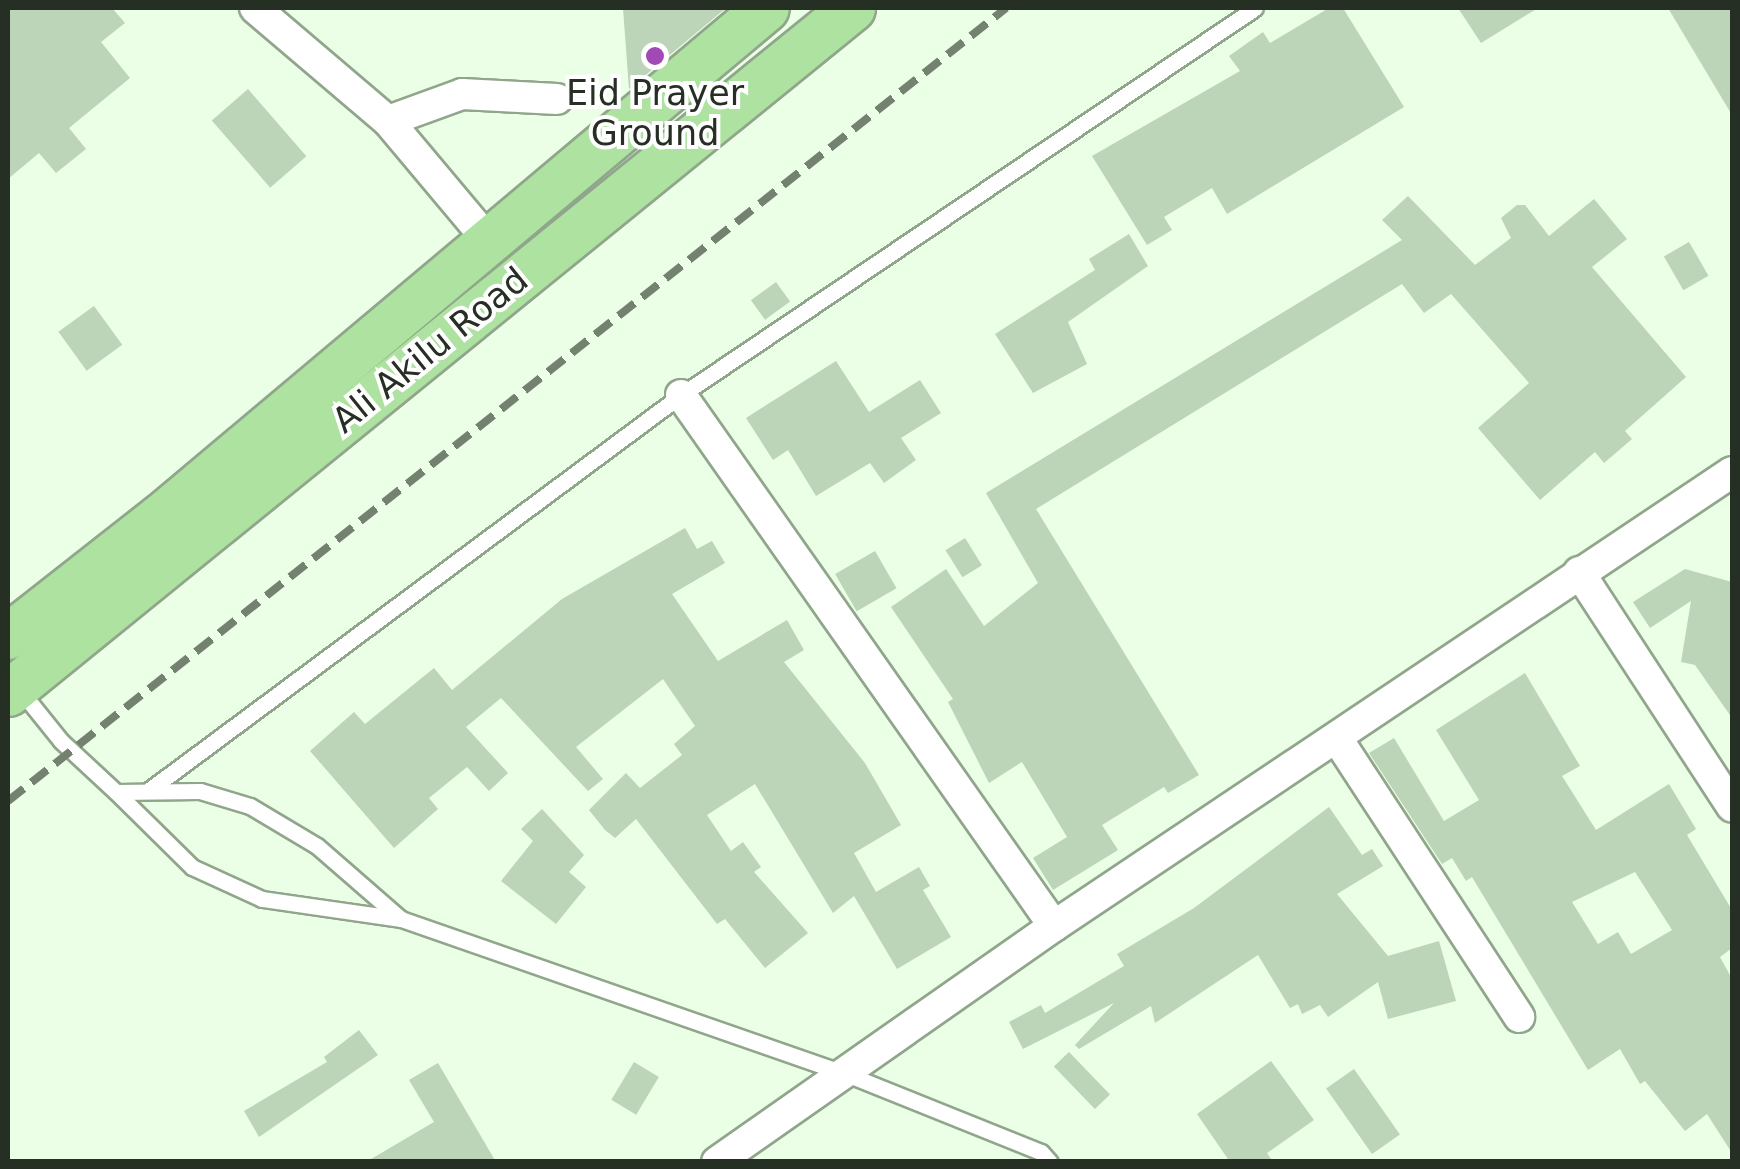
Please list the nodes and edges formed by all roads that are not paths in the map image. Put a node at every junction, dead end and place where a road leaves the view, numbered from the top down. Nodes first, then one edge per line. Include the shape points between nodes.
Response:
1 (256, 8) edge
2 (766, 8) edge
3 (852, 8) edge
4 (1255, 8) edge
5 (557, 98) dead end
6 (388, 121) junction
7 (488, 240) junction
8 (681, 395) junction
9 (1732, 472) edge
10 (1579, 572) junction
11 (8, 636) edge
12 (11, 684) edge
13 (1338, 740) junction
14 (149, 790) junction
15 (116, 792) junction
16 (1732, 807) edge
17 (400, 919) junction
18 (1054, 926) junction
19 (1519, 1016) dead end
20 (844, 1073) junction
21 (718, 1162) edge
22 (1050, 1162) edge

1 - 6 street
2 - 7 main road, Ali Akilu Road
3 - 12 main road, Ali Akilu Road
4 - 8 lane
5 - 6 street via 462,94
6 - 7 street
7 - 11 main road, Ali Akilu Road
8 - 14 lane
8 - 18 street
9 - 10 street
10 - 13 street
10 - 16 street
12 - 15 lane
13 - 18 street
13 - 19 street
14 - 15 lane
14 - 17 lane via 200,791 250,806 317,846
15 - 17 lane via 192,867 262,899
17 - 20 lane
18 - 20 street
20 - 21 street
20 - 22 lane via 1041,1152

